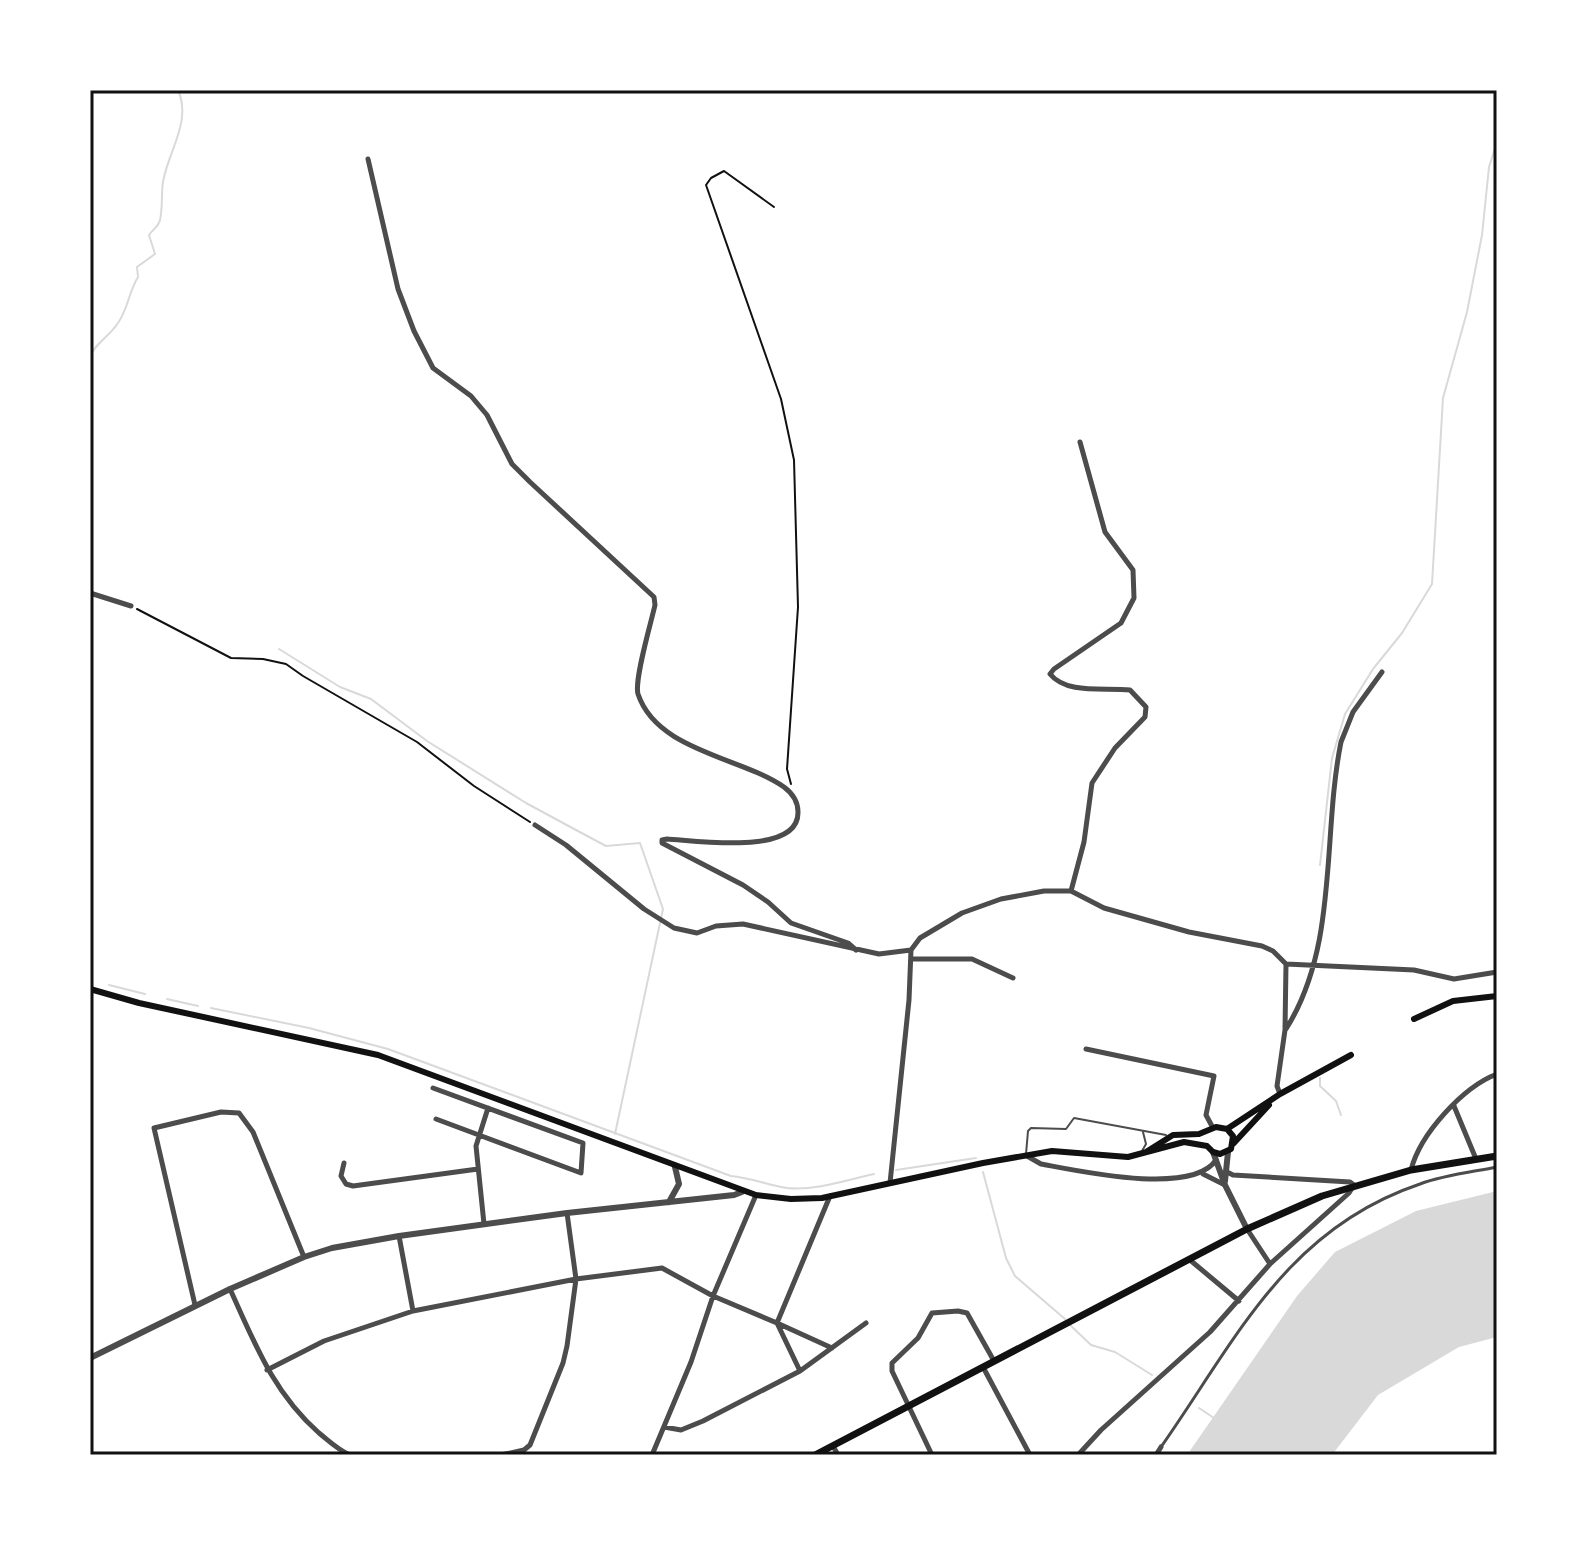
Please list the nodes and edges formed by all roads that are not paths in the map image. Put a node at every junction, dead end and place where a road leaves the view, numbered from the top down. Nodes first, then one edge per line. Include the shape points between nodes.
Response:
1 (368, 159) dead end
2 (1080, 442) dead end
3 (90, 593) edge
4 (131, 606) road end
5 (1382, 672) dead end
6 (535, 825) road end
7 (1071, 891) junction
8 (913, 947) junction
9 (856, 950) junction
10 (911, 959) junction
11 (1286, 964) junction
12 (1314, 967) junction
13 (1497, 972) edge
14 (1013, 978) dead end
15 (90, 989) edge
16 (1497, 996) edge
17 (1414, 1019) dead end
18 (1285, 1030) junction
19 (1086, 1049) dead end
20 (1351, 1055) dead end
21 (1497, 1074) edge
22 (433, 1088) dead end
23 (1277, 1096) junction
24 (1454, 1106) junction
25 (488, 1108) junction
26 (436, 1119) dead end
27 (1212, 1128) junction
28 (1227, 1129) junction
29 (1142, 1131) junction
30 (479, 1136) junction
31 (1169, 1137) junction
32 (1233, 1145) junction
33 (1207, 1146) junction
34 (1213, 1152) junction
35 (1228, 1152) junction
36 (1143, 1153) junction
37 (1026, 1155) junction
38 (1497, 1156) edge
39 (1476, 1159) junction
40 (1216, 1160) junction
41 (344, 1163) dead end
42 (675, 1167) junction
43 (1497, 1167) edge
44 (478, 1169) junction
45 (1411, 1170) junction
46 (1227, 1172) junction
47 (1202, 1174) junction
48 (890, 1183) junction
49 (1225, 1185) junction
50 (1354, 1185) junction
51 (742, 1192) junction
52 (756, 1195) junction
53 (830, 1196) junction
54 (669, 1202) junction
55 (567, 1213) junction
56 (484, 1224) junction
57 (1247, 1229) junction
58 (399, 1236) junction
59 (304, 1257) junction
60 (1190, 1260) junction
61 (1270, 1264) junction
62 (576, 1279) junction
63 (230, 1289) junction
64 (713, 1296) junction
65 (1239, 1301) junction
66 (195, 1305) junction
67 (413, 1311) junction
68 (777, 1323) junction
69 (866, 1323) dead end
70 (832, 1348) junction
71 (90, 1358) edge
72 (994, 1361) junction
73 (983, 1367) junction
74 (267, 1370) junction
75 (800, 1371) junction
76 (908, 1407) junction
77 (664, 1427) junction
78 (833, 1446) junction
79 (1161, 1447) joint
80 (350, 1455) edge
81 (501, 1455) edge
82 (652, 1455) edge
83 (815, 1455) edge
84 (838, 1455) edge
85 (932, 1455) edge
86 (1030, 1455) edge
87 (1078, 1455) edge
88 (1156, 1455) edge

1 - 9 street via 398,289 433,368 487,415 512,464 654,597 637,682 647,710 690,745 771,780 796,800 798,819 775,839 662,843 743,885 791,923
2 - 7 street via 1105,532 1133,570 1134,598 1121,623 1050,674 1067,685 1130,690 1146,707 1145,717 1092,783
3 - 4 street
5 - 12 street via 1353,712 1341,742
6 - 9 street via 674,928 697,933 743,924
7 - 8 street via 982,904
7 - 11 street via 1104,908 1262,946
8 - 9 street via 879,954
8 - 10 street
10 - 14 street via 972,959
10 - 48 street
11 - 12 street
11 - 18 street
12 - 13 street via 1414,970 1454,979
12 - 18 street
15 - 42 main road via 378,1055
16 - 17 main road via 1453,1001
18 - 23 street
19 - 27 street via 1214,1076 1206,1115
20 - 23 main road
21 - 24 street via 1473,1086
22 - 25 street
23 - 28 main road
23 - 32 main road
24 - 39 street
24 - 45 street via 1422,1142
25 - 30 street
25 - 30 street via 583,1143 581,1173
26 - 30 street
27 - 28 main road
27 - 31 main road
27 - 33 main road
28 - 32 main road
29 - 31 lane
29 - 36 lane
29 - 37 lane via 1074,1118 1066,1129 1031,1128
30 - 44 street
31 - 36 main road
32 - 35 main road
33 - 34 main road
33 - 36 main road via 1184,1142
34 - 35 main road
34 - 40 street
35 - 46 street
36 - 37 main road via 1112,1158 1052,1151
37 - 47 street via 1041,1164 1107,1175 1167,1179
37 - 48 main road
38 - 39 main road
39 - 45 main road
40 - 47 street
40 - 49 street
41 - 44 street via 341,1176 353,1186
42 - 51 main road
42 - 54 street via 679,1184
43 - 79 street via 1420,1184 1325,1233 1264,1296
44 - 56 street
45 - 50 main road
46 - 49 street
46 - 50 street
47 - 49 street
48 - 53 main road
49 - 57 street
50 - 57 main road
50 - 61 street
51 - 52 main road
51 - 54 street
52 - 53 main road
52 - 64 street
53 - 68 street
54 - 55 street
55 - 56 street
55 - 62 street
56 - 58 street
57 - 60 main road
57 - 61 street
58 - 59 street
58 - 67 street
59 - 63 street
59 - 66 street via 253,1132 239,1113 221,1112 154,1128
60 - 65 street
60 - 72 main road
61 - 65 street
62 - 64 street via 662,1268
62 - 67 street
62 - 81 street via 563,1363 535,1436 524,1450
63 - 66 street
63 - 74 street
64 - 68 street
64 - 77 street
65 - 87 street
66 - 71 street
67 - 74 street via 324,1341
68 - 70 street
68 - 75 street
69 - 70 street
70 - 75 street
72 - 73 main road
72 - 76 street via 967,1313 932,1313 918,1338 892,1363
73 - 76 main road
73 - 86 street
74 - 80 street via 296,1412
75 - 77 street via 691,1427
76 - 78 main road
76 - 85 street
77 - 82 street
78 - 83 main road
78 - 84 street
79 - 88 street

